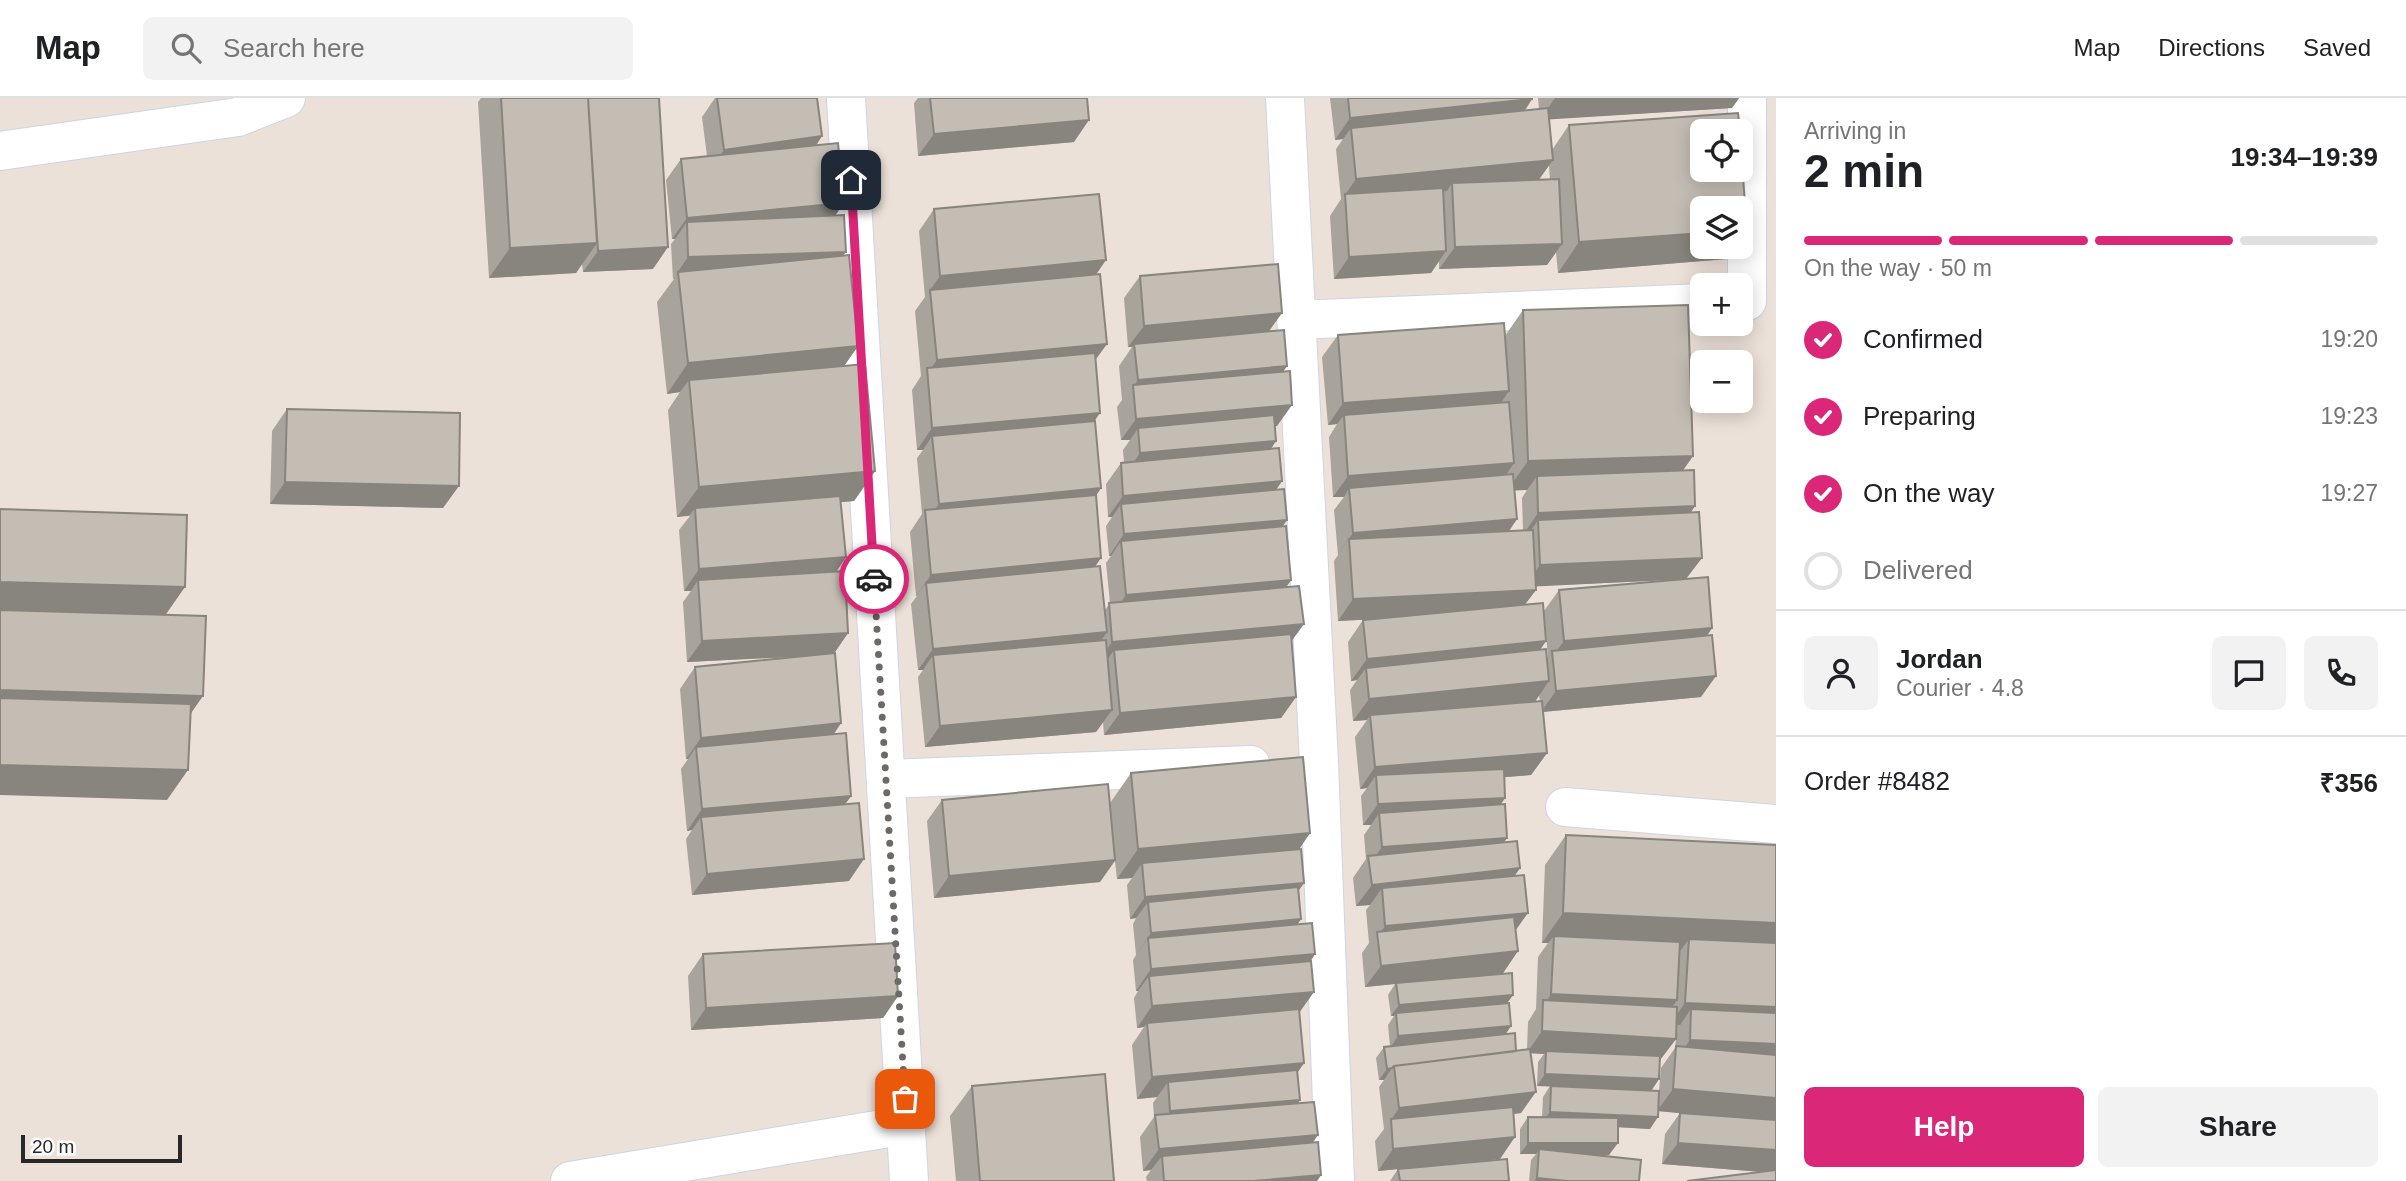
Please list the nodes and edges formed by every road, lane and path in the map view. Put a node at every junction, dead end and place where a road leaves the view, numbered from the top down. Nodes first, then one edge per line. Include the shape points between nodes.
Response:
1 (286, 98) edge
2 (846, 98) edge
3 (1285, 98) edge
4 (1747, 98) edge
5 (0, 151) edge
6 (1755, 301) edge
7 (1690, 304) edge
8 (1296, 320) junction
9 (1319, 762) junction
10 (886, 779) junction
11 (1565, 807) dead end
12 (1776, 824) edge
13 (907, 1125) junction
14 (570, 1181) edge
15 (909, 1181) edge
16 (1335, 1181) edge

1 - 5 street via 237,117
2 - 10 street
3 - 8 street
4 - 6 street
7 - 8 street
8 - 9 street
9 - 10 street
9 - 16 street
10 - 13 street
11 - 12 street
13 - 14 street
13 - 15 street

